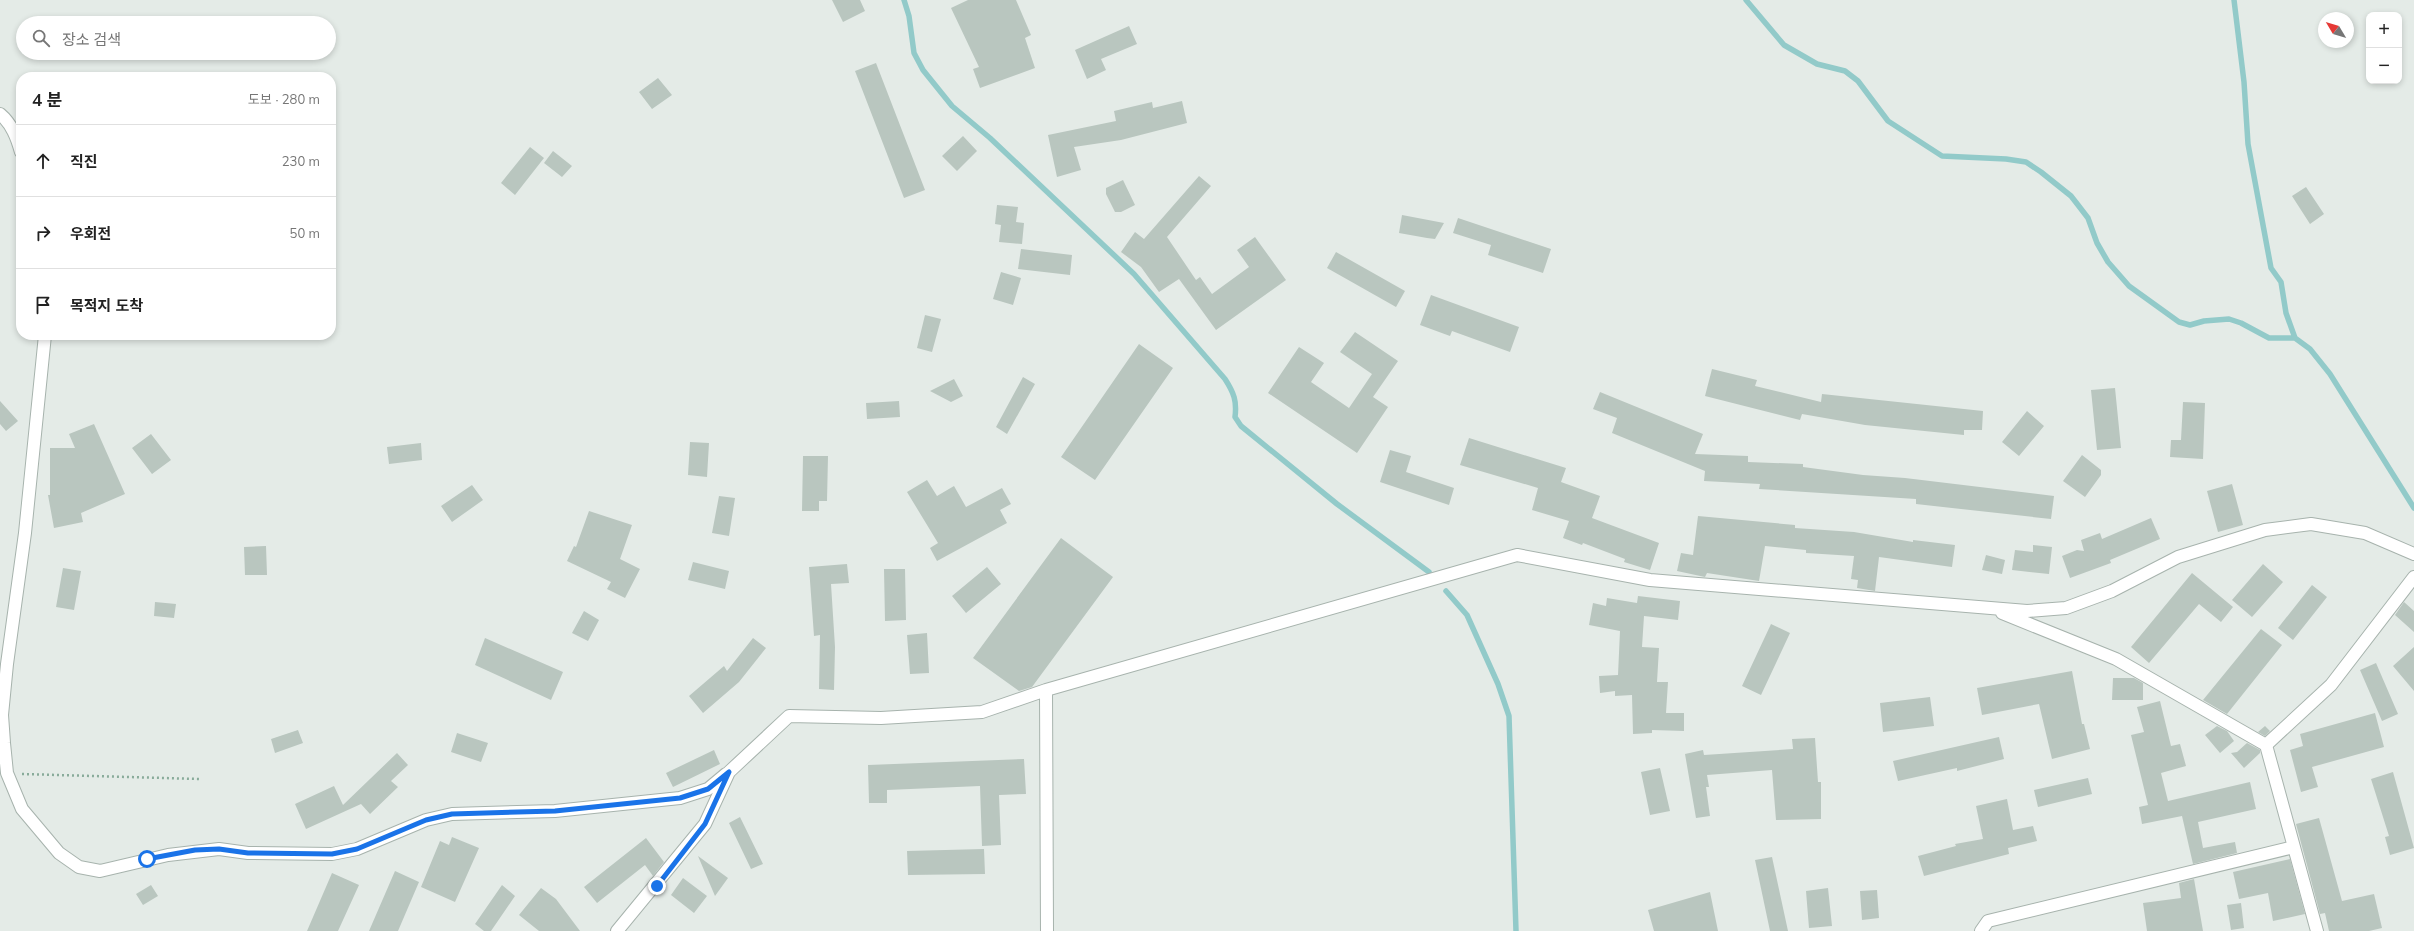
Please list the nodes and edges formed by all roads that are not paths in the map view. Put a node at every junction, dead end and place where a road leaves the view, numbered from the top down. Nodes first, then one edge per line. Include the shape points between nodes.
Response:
1 (0, 114) edge
2 (16, 137) edge
3 (44, 340) edge
4 (2414, 554) edge
5 (2414, 577) edge
6 (1992, 608) junction
7 (1046, 690) junction
8 (2266, 745) junction
9 (729, 772) junction
10 (2294, 847) junction
11 (617, 931) edge
12 (1047, 931) edge
13 (1981, 931) edge
14 (2317, 931) edge

1 - 2 street via 6,119
3 - 9 street via 25,533 2,715 7,773 22,808 59,853 78,867 100,871 147,859 219,849 332,854 357,849 426,820 452,814 555,811 680,798 708,789
4 - 6 street via 2364,533 2312,524 2304,525 2265,530 2178,556 2112,591 2066,608 2027,611
5 - 8 street via 2331,685
6 - 7 street via 1650,580 1517,555
6 - 8 street via 2116,659
7 - 9 street via 982,712 881,718 789,716
7 - 12 street
8 - 10 street
9 - 11 street via 705,824
10 - 13 street via 1988,921
10 - 14 street

